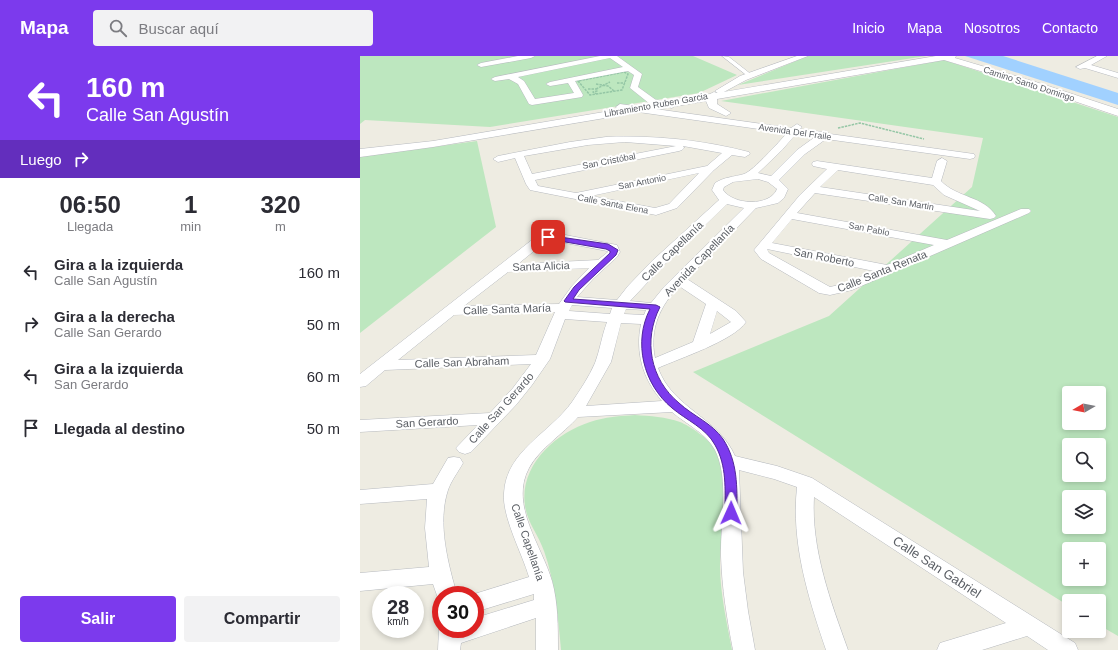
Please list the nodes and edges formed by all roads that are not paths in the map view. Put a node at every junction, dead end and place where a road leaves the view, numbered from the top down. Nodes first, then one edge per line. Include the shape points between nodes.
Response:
1 (483, 56) edge
2 (531, 56) edge
3 (612, 56) edge
4 (724, 56) edge
5 (1103, 56) edge
6 (800, 57) edge
7 (943, 57) edge
8 (493, 63) junction
9 (481, 65) dead end
10 (1084, 65) junction
11 (630, 68) junction
12 (1075, 69) dead end
13 (510, 76) junction
14 (750, 76) junction
15 (1118, 76) edge
16 (495, 78) dead end
17 (570, 80) junction
18 (550, 84) dead end
19 (717, 93) junction
20 (658, 103) junction
21 (620, 107) junction
22 (633, 109) junction
23 (699, 109) junction
24 (726, 113) junction
25 (1118, 113) edge
26 (690, 117) junction
27 (801, 123) junction
28 (792, 132) junction
29 (823, 136) junction
30 (690, 146) junction
31 (779, 148) junction
32 (360, 150) edge
33 (730, 151) junction
34 (801, 152) junction
35 (360, 153) edge
36 (745, 154) dead end
37 (518, 155) junction
38 (970, 156) dead end
39 (498, 159) dead end
40 (942, 161) dead end
41 (817, 164) dead end
42 (835, 166) junction
43 (710, 168) junction
44 (749, 176) junction
45 (529, 178) junction
46 (699, 180) junction
47 (773, 180) junction
48 (936, 182) junction
49 (722, 184) junction
50 (812, 189) junction
51 (573, 196) junction
52 (780, 196) junction
53 (725, 200) junction
54 (753, 205) junction
55 (797, 206) junction
56 (1025, 211) dead end
57 (990, 216) junction
58 (1002, 222) junction
59 (948, 244) junction
60 (763, 245) junction
61 (602, 264) junction
62 (504, 268) junction
63 (886, 269) junction
64 (679, 280) junction
65 (713, 304) junction
66 (564, 308) junction
67 (450, 311) junction
68 (618, 312) junction
69 (652, 314) junction
70 (700, 343) junction
71 (542, 358) junction
72 (381, 365) junction
73 (649, 366) junction
74 (360, 382) edge
75 (675, 406) junction
76 (573, 412) junction
77 (493, 418) junction
78 (360, 426) edge
79 (728, 462) junction
80 (806, 483) junction
81 (439, 491) junction
82 (360, 497) edge
83 (440, 575) junction
84 (360, 582) edge
85 (542, 582) junction
86 (443, 586) edge
87 (484, 600) edge
88 (547, 605) junction
89 (484, 626) edge
90 (1028, 626) junction
91 (547, 650) edge
92 (744, 650) edge
93 (837, 650) edge
94 (948, 650) edge
95 (1068, 650) edge

1 - 8 street
2 - 8 street
3 - 11 street
3 - 13 street
4 - 14 lane
5 - 10 street
6 - 14 street
7 - 19 street, Libramiento Ruben Garcia
7 - 25 street, Camino Santo Domingo
8 - 9 street
10 - 12 street
10 - 15 street
11 - 17 street
11 - 20 street via 638,74 634,88
13 - 16 street
13 - 17 street via 521,83 532,102 579,95
14 - 19 street
17 - 18 street
19 - 20 street, Libramiento Ruben Garcia
19 - 24 street via 711,101 713,106
20 - 21 street, Libramiento Ruben Garcia
20 - 22 street, Libramiento Ruben Garcia
20 - 23 street, Avenida Del Fraile
21 - 22 street, Avenida Del Fraile
21 - 32 street, Libramiento Ruben Garcia
22 - 26 street, Avenida Del Fraile
22 - 35 street, Libramiento Ruben Garcia via 433,144
23 - 24 street, Avenida Del Fraile
23 - 26 street
24 - 27 street, Avenida Del Fraile
26 - 28 street, Avenida Del Fraile
27 - 28 street
27 - 29 street, Avenida Del Fraile via 837,128
28 - 29 street, Avenida Del Fraile
28 - 31 street
29 - 34 street
29 - 38 street, Avenida Del Fraile
30 - 33 street
30 - 37 street via 642,140 610,140
30 - 45 street, San Cristóbal
31 - 34 street
31 - 44 street
33 - 36 street
33 - 43 street, Calle Santa Elena
34 - 47 street
37 - 39 street
37 - 45 street, Calle Santa Elena
40 - 48 street
41 - 42 street
42 - 48 street
42 - 50 street
43 - 46 street, Calle Santa Elena
43 - 51 street, San Antonio
44 - 47 street
44 - 49 street
45 - 51 street, Calle Santa Elena via 534,188
46 - 49 street
46 - 51 street, Calle Santa Elena via 673,206 656,212
47 - 52 street via 783,189
48 - 57 street via 945,191 986,210
49 - 53 street via 718,191
50 - 55 street
50 - 57 street, Calle San Martin
52 - 54 street via 768,203
52 - 55 street, San Pablo
53 - 54 street
53 - 68 street, Calle Capellanía via 647,275
54 - 64 street, Avenida Capellanía
55 - 59 street, San Pablo
55 - 60 street
56 - 58 street, Calle Santa Renata
57 - 58 street
58 - 59 street, Calle Santa Renata
59 - 63 street, Calle Santa Renata
60 - 63 street, San Roberto
60 - 63 street, Calle Santa Renata via 760,250 765,256 830,292
61 - 62 street, Santa Alicia
61 - 62 street, Calle San Gerardo via 614,250 562,238 545,237
61 - 66 street, Calle San Gerardo via 576,288
62 - 67 street
64 - 65 street
64 - 69 street, Avenida Capellanía via 664,295
65 - 70 street
65 - 70 street via 731,314 739,322 734,328
66 - 67 street, Calle Santa María
66 - 68 street, Calle Santa María
66 - 71 street, Calle San Gerardo
67 - 72 street
68 - 69 street, Calle Santa María
68 - 76 street, Calle Capellanía via 602,364
69 - 73 street, Avenida Capellanía via 645,344
70 - 73 street
71 - 72 street, Calle San Abraham
71 - 77 street, Calle San Gerardo via 518,392
72 - 74 street
73 - 75 street, Avenida Capellanía via 657,383
75 - 76 street
75 - 79 street, Avenida Capellanía via 709,430 719,442
76 - 85 street, Calle Capellanía via 534,448 523,462 515,479 515,508
77 - 78 street, San Gerardo
77 - 81 street, Calle San Gerardo via 459,456
79 - 80 street, Calle San Gabriel via 777,473
79 - 92 street, Avenida Capellanía via 731,483 732,561
80 - 90 street, Calle San Gabriel
80 - 93 street via 804,507 809,551 824,612
81 - 82 street
81 - 83 street, Calle San Gerardo via 435,532
83 - 84 street
83 - 86 street, Calle San Gerardo
85 - 87 street
85 - 88 street, Calle Capellanía
88 - 89 street
88 - 91 street, Calle Capellanía
90 - 94 street
90 - 95 street, Calle San Gabriel

